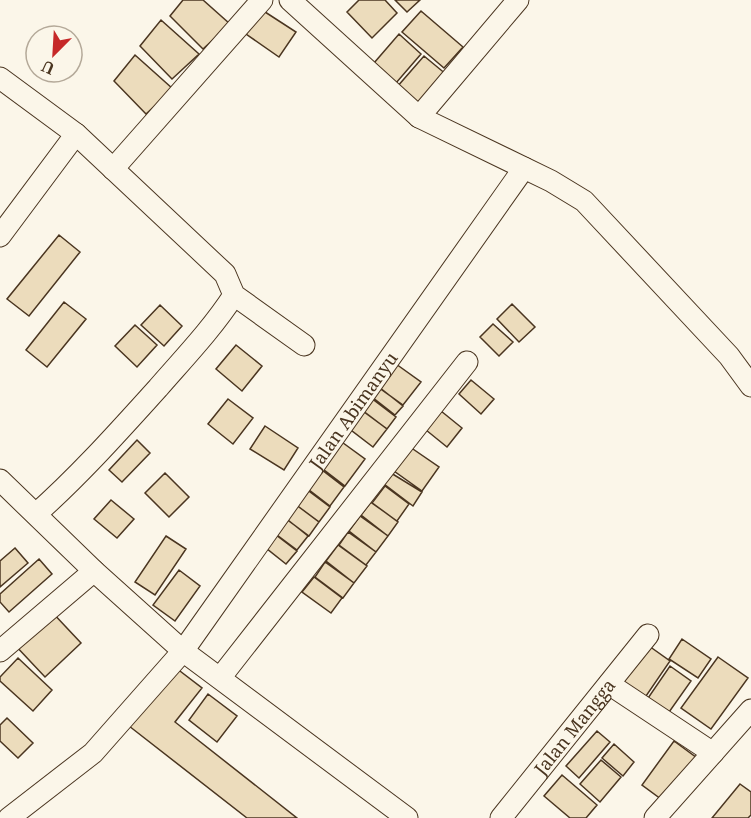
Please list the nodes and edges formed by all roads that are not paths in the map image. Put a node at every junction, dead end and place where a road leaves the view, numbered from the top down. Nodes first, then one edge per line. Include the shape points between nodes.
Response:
1 (262, 0) edge
2 (290, 0) edge
3 (518, 0) edge
4 (0, 78) edge
5 (419, 117) junction
6 (76, 134) junction
7 (524, 168) junction
8 (113, 169) junction
9 (0, 236) edge
10 (234, 295) junction
11 (304, 345) dead end
12 (467, 362) dead end
13 (751, 386) edge
14 (0, 480) edge
15 (36, 514) junction
16 (94, 571) junction
17 (648, 635) dead end
18 (0, 651) edge
19 (183, 651) junction
20 (220, 678) junction
21 (609, 684) junction
22 (751, 710) edge
23 (713, 753) junction
24 (669, 813) edge
25 (9, 818) edge
26 (407, 818) edge
27 (501, 818) edge

1 - 8 street
2 - 5 street
3 - 5 street
4 - 6 street
5 - 7 street
6 - 8 street
6 - 9 street
7 - 13 street via 584,201 729,356
7 - 19 street, Jalan Abimanyu
8 - 10 street via 225,274
10 - 11 street
10 - 15 street via 218,320 140,407
12 - 20 street
14 - 15 street
15 - 16 street
16 - 18 street
16 - 19 street
17 - 21 street, Jalan Mangga
19 - 20 street
19 - 25 street, Jalan Abimanyu via 93,753
20 - 26 street
21 - 23 street
21 - 27 street, Jalan Mangga
22 - 23 street
23 - 24 street

